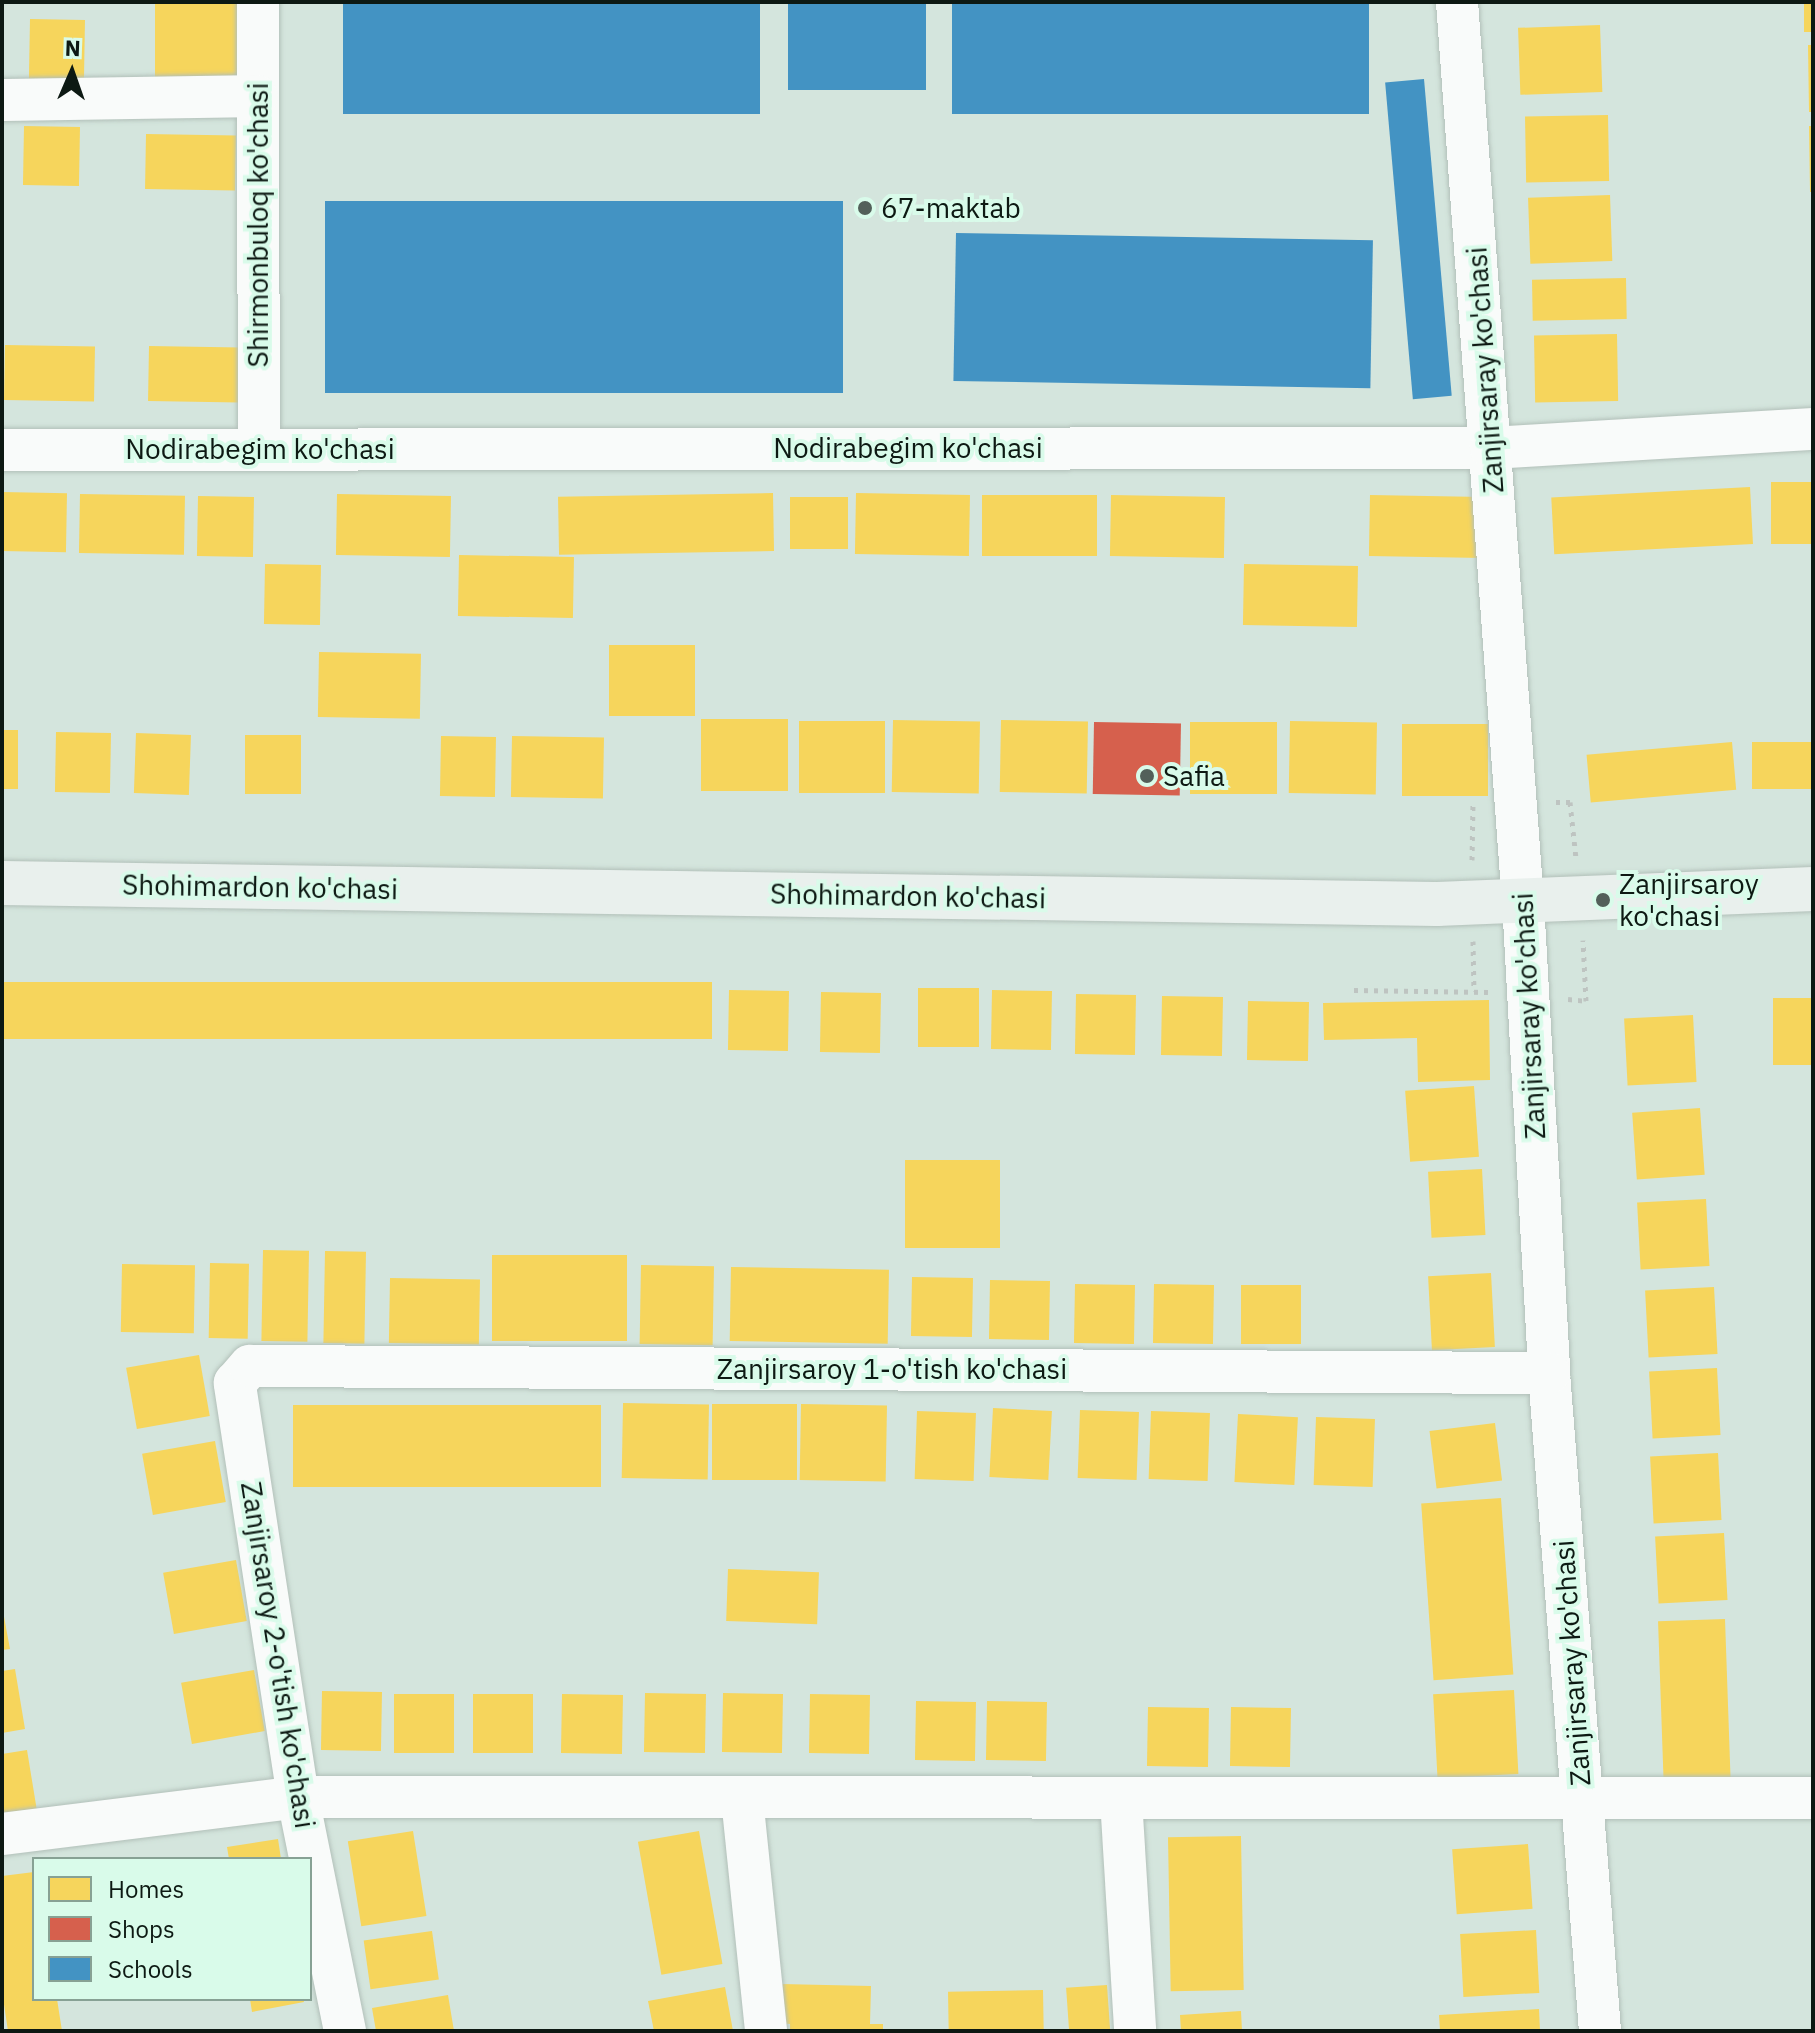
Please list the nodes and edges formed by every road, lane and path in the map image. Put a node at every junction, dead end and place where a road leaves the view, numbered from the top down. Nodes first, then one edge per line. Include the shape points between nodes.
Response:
1 (258, 2) edge
2 (1457, 2) edge
3 (257, 96) junction
4 (2, 100) edge
5 (1813, 429) edge
6 (1491, 448) junction
7 (259, 449) junction
8 (2, 450) edge
9 (1570, 802) dead end
10 (1577, 867) dead end
11 (2, 883) edge
12 (1813, 889) edge
13 (1523, 902) junction
14 (1473, 940) dead end
15 (1583, 940) dead end
16 (1354, 990) dead end
17 (1474, 991) junction
18 (1505, 993) dead end
19 (1586, 1001) dead end
20 (1549, 1373) junction
21 (238, 1374) joint
22 (298, 1797) junction
23 (742, 1798) junction
24 (1813, 1798) edge
25 (1121, 1799) junction
26 (1582, 1801) junction
27 (2, 1834) edge
28 (310, 1857) edge
29 (312, 1867) edge
30 (345, 2031) edge
31 (766, 2031) edge
32 (1135, 2031) edge
33 (1600, 2031) edge

1 - 3 street, Shirmonbuloq ko'chasi
2 - 6 street, Zanjirsaray ko'chasi
3 - 4 street
3 - 7 street, Shirmonbuloq ko'chasi
5 - 6 street, Nodirabegim ko'chasi
6 - 7 street, Nodirabegim ko'chasi
6 - 13 street, Zanjirsaray ko'chasi
7 - 8 street, Nodirabegim ko'chasi
9 - 10 path
11 - 13 main road, Shohimardon ko'chasi
12 - 13 main road, Shohimardon ko'chasi
13 - 20 street, Zanjirsaray ko'chasi
14 - 17 path
15 - 19 path
16 - 17 path
17 - 18 path
20 - 21 street, Zanjirsaroy 1-o'tish ko'chasi via 250,1366
20 - 26 street, Zanjirsaray ko'chasi
21 - 22 street, Zanjirsaroy 2-o'tish ko'chasi via 235,1383
22 - 23 street
22 - 27 street
22 - 28 street, Zanjirsaroy 2-o'tish ko'chasi
23 - 25 street
23 - 31 street
24 - 26 street
25 - 26 street
25 - 32 street
26 - 33 street, Zanjirsaray ko'chasi
29 - 30 street, Zanjirsaroy 2-o'tish ko'chasi

